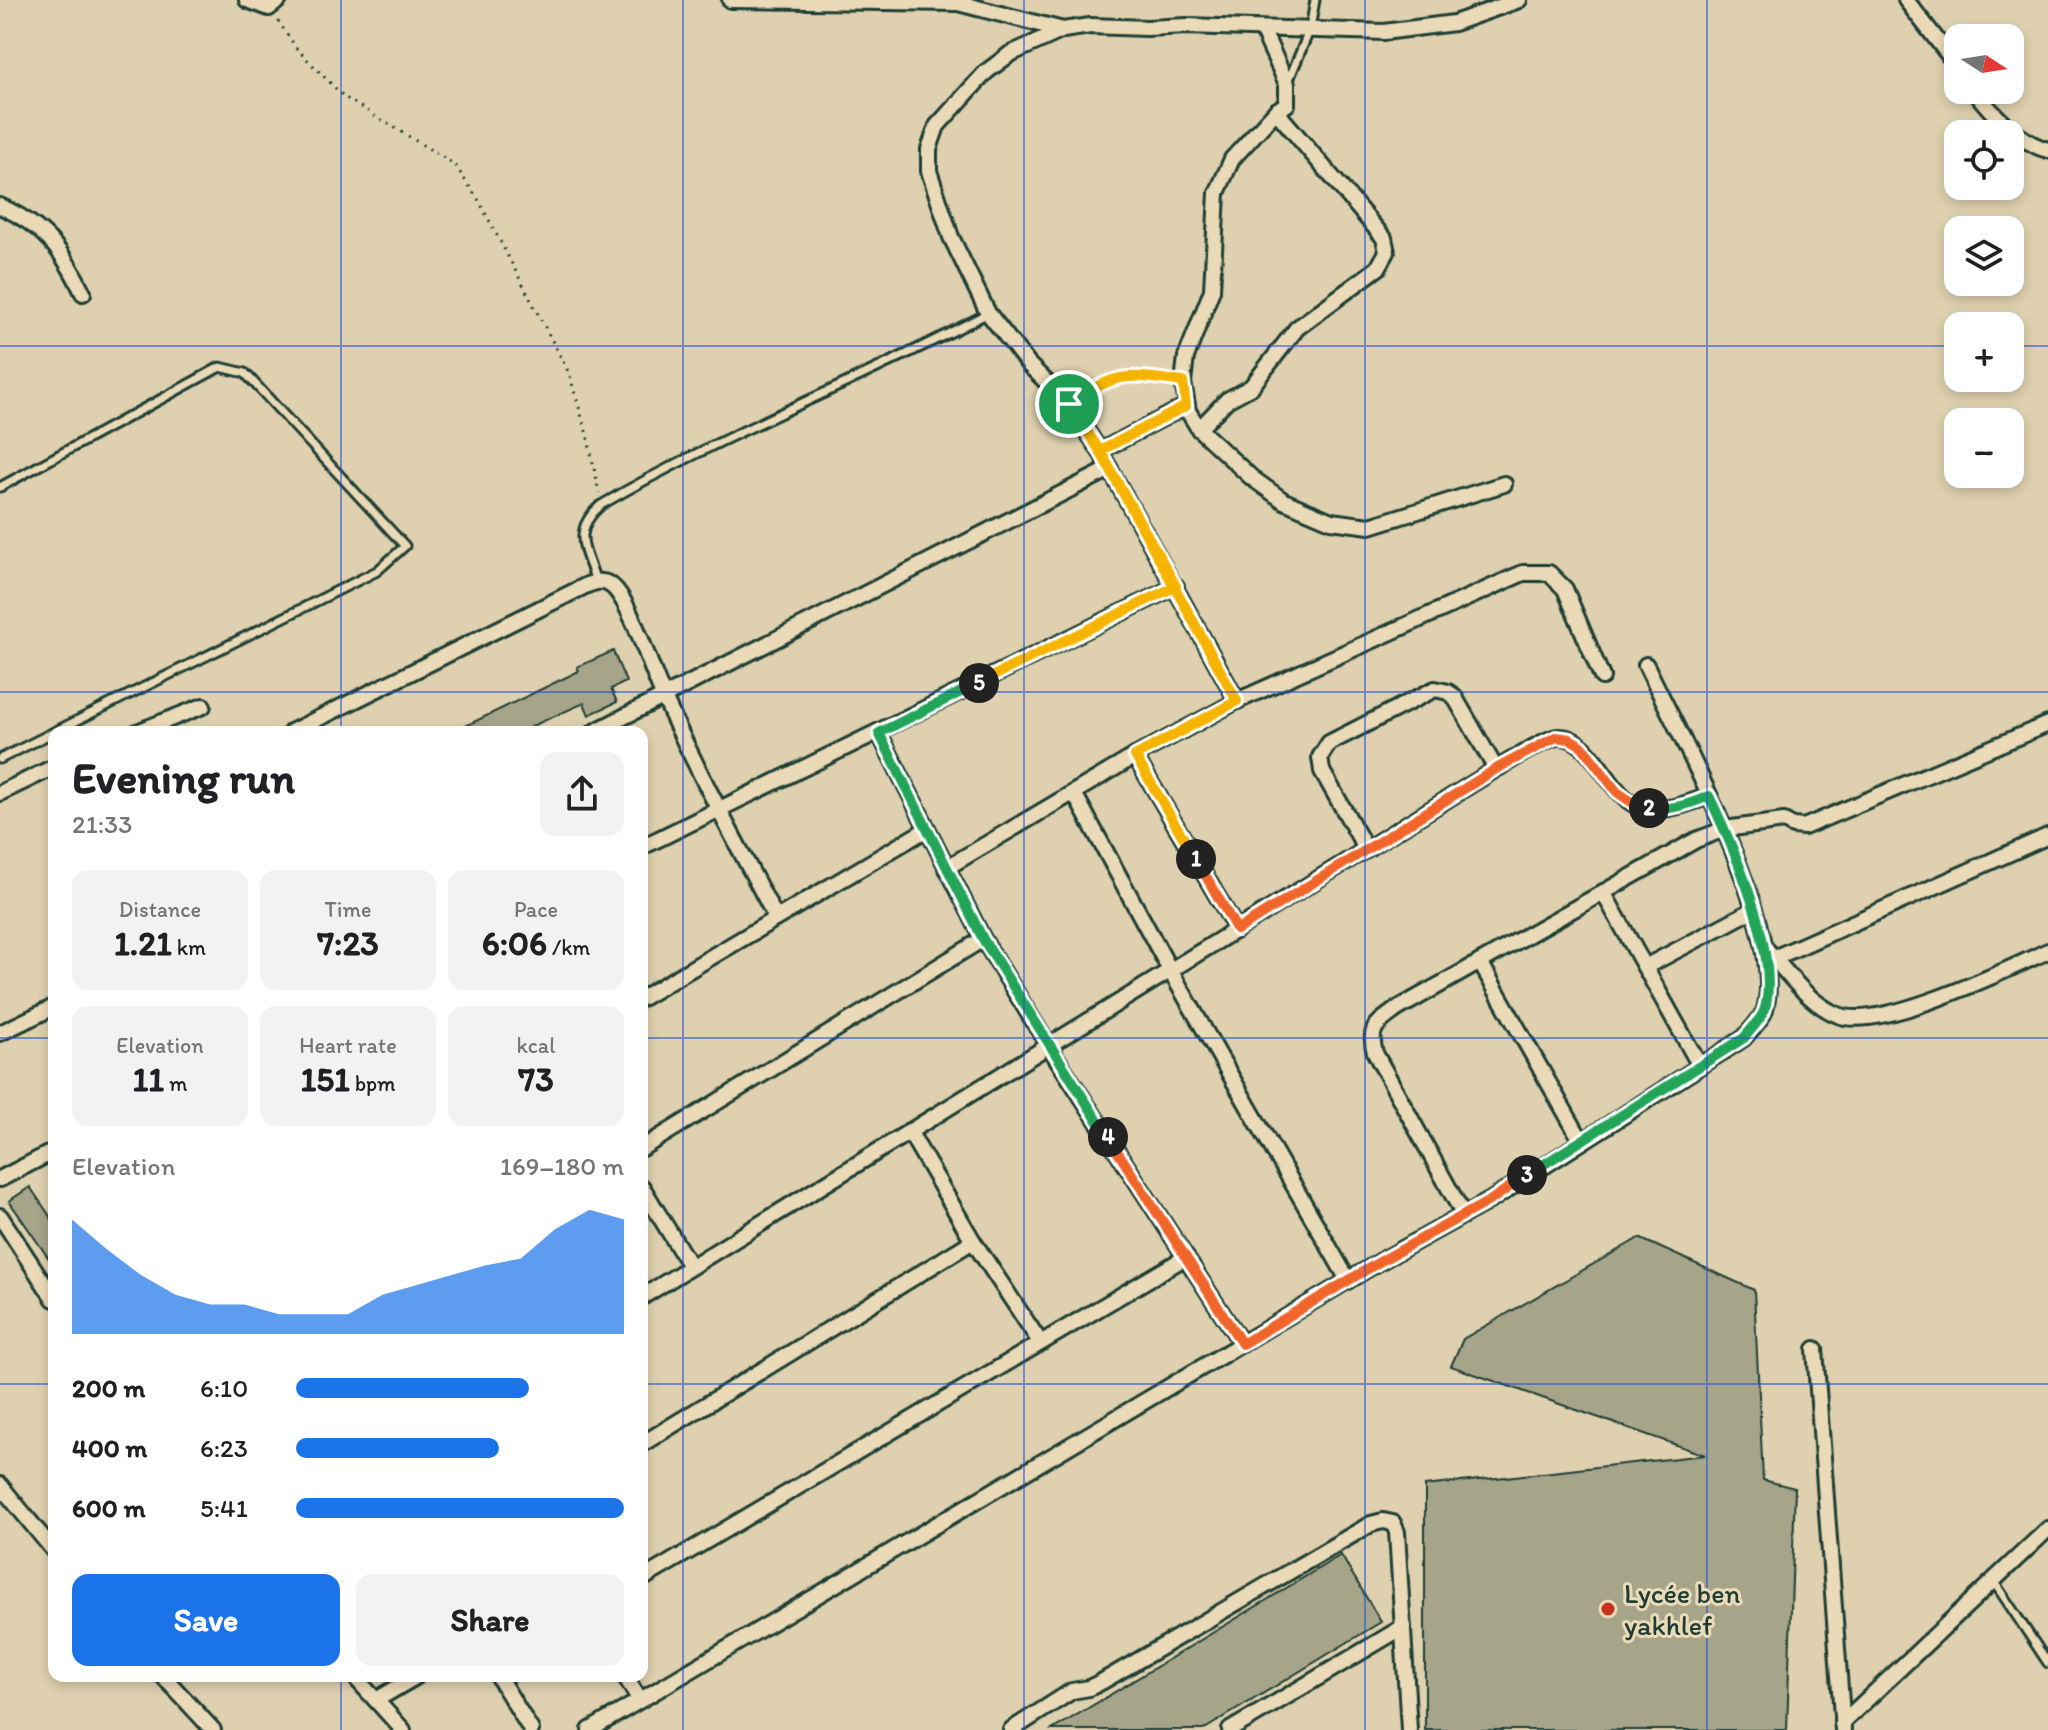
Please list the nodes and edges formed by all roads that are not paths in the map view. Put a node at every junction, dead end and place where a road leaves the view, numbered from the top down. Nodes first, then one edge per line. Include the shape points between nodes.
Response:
1 (247, 0) edge
2 (730, 0) edge
3 (1315, 0) edge
4 (1519, 0) edge
5 (1906, 0) edge
6 (274, 4) edge
7 (1262, 29) junction
8 (1310, 29) junction
9 (1063, 30) junction
10 (1944, 49) edge
11 (1287, 84) junction
12 (1988, 104) edge
13 (1276, 111) junction
14 (2047, 151) edge
15 (0, 206) edge
16 (83, 293) dead end
17 (988, 313) junction
18 (1183, 382) junction
19 (1069, 404) junction
20 (1186, 406) junction
21 (1199, 429) junction
22 (1100, 451) junction
23 (1110, 469) junction
24 (1504, 484) dead end
25 (0, 487) edge
26 (596, 581) junction
27 (1176, 586) junction
28 (1646, 665) dead end
29 (1602, 677) dead end
30 (663, 696) junction
31 (1237, 701) junction
32 (203, 706) dead end
33 (2048, 724) edge
34 (66, 726) edge
35 (152, 726) edge
36 (303, 726) edge
37 (606, 726) edge
38 (879, 733) junction
39 (48, 735) edge
40 (1135, 756) junction
41 (0, 759) edge
42 (1496, 769) junction
43 (48, 770) edge
44 (0, 793) edge
45 (1074, 793) junction
46 (1709, 796) junction
47 (718, 809) junction
48 (927, 829) junction
49 (1725, 829) junction
50 (2048, 836) edge
51 (648, 844) edge
52 (1366, 849) junction
53 (946, 868) junction
54 (1603, 892) junction
55 (1753, 910) junction
56 (776, 918) junction
57 (1237, 930) junction
58 (983, 939) junction
59 (2048, 951) edge
60 (1770, 953) junction
61 (1480, 962) junction
62 (1645, 967) junction
63 (1170, 970) junction
64 (648, 994) edge
65 (48, 1010) edge
66 (0, 1033) edge
67 (1048, 1045) junction
68 (1700, 1066) junction
69 (909, 1131) junction
70 (1581, 1140) junction
71 (648, 1144) edge
72 (48, 1154) edge
73 (0, 1179) edge
74 (648, 1197) edge
75 (1463, 1214) junction
76 (0, 1216) edge
77 (973, 1241) junction
78 (1186, 1257) junction
79 (690, 1266) junction
80 (1348, 1280) junction
81 (48, 1290) edge
82 (648, 1293) edge
83 (1040, 1342) junction
84 (1242, 1344) junction
85 (1815, 1349) dead end
86 (648, 1440) edge
87 (0, 1485) edge
88 (2048, 1529) edge
89 (48, 1544) edge
90 (648, 1575) edge
91 (1993, 1581) junction
92 (1403, 1627) junction
93 (2048, 1663) edge
94 (169, 1682) edge
95 (360, 1682) edge
96 (407, 1682) edge
97 (502, 1682) edge
98 (629, 1682) edge
99 (639, 1699) junction
100 (376, 1700) junction
101 (1843, 1727) edge
102 (213, 1730) edge
103 (403, 1730) edge
104 (531, 1730) edge
105 (590, 1730) edge
106 (1011, 1730) edge
107 (1230, 1730) edge
108 (1409, 1730) edge

1 - 6 street
2 - 9 street via 958,3
3 - 8 lane
4 - 8 street via 1442,25 1384,32
5 - 10 street
7 - 8 street
7 - 9 street
7 - 11 street
8 - 11 lane
9 - 17 street via 1010,54 986,72 937,126 929,149 938,201
11 - 13 street via 1287,104
12 - 14 street
13 - 18 street via 1232,159 1217,193 1212,290 1186,357
13 - 21 street via 1384,238 1387,252 1378,268 1297,328 1251,387 1227,400
15 - 16 street via 41,229
17 - 19 street
17 - 26 lane via 601,505 583,528 582,541
18 - 19 lane via 1121,377 1100,383
18 - 20 street
19 - 22 street
20 - 21 street
20 - 22 street
21 - 24 street via 1284,501 1331,521 1370,526
22 - 23 street
23 - 27 street
23 - 30 street
25 - 34 lane via 220,367 245,373 405,546 377,571
26 - 30 street via 615,588 624,603
26 - 36 street
27 - 31 street
27 - 38 street
28 - 46 street
29 - 31 street via 1565,589 1549,573 1532,571
30 - 37 street
30 - 47 street
31 - 40 street
32 - 35 street
33 - 49 street via 1804,827 1784,821
38 - 47 street
38 - 48 street
39 - 41 lane
40 - 45 street
40 - 57 street
42 - 46 street via 1556,737 1582,746 1617,792 1636,805 1660,809
42 - 52 street
42 - 52 street via 1454,696 1441,690 1430,690 1329,743 1320,757 1322,771
43 - 44 street
45 - 53 street
45 - 63 street
46 - 49 street
47 - 51 street
47 - 56 street
48 - 53 street
48 - 56 street
49 - 54 street
49 - 55 street
50 - 60 street
52 - 57 street
53 - 58 street
54 - 61 street
54 - 62 street
55 - 60 street
55 - 62 street
56 - 64 street
57 - 63 street
58 - 67 street
58 - 71 street
59 - 60 street via 1957,990 1868,1017 1840,1016 1821,1005
60 - 68 street via 1765,1010 1744,1038
61 - 70 street
61 - 75 street via 1397,1009 1376,1025 1371,1037
62 - 68 street
63 - 67 street
63 - 80 street
65 - 66 street
67 - 69 street
67 - 78 street
68 - 70 street
69 - 77 street
69 - 79 street
70 - 75 street
72 - 73 street
74 - 79 street
75 - 80 street
76 - 81 street
77 - 83 street
77 - 86 street
78 - 83 street
78 - 84 street
79 - 82 street
80 - 84 street
83 - 90 street
84 - 99 street
85 - 101 street
87 - 89 street
88 - 91 street
91 - 93 lane
91 - 101 street
92 - 106 street via 1397,1532 1393,1523 1383,1521 1103,1681 1072,1691
92 - 107 street
92 - 108 street
94 - 102 street
95 - 100 street
96 - 100 street
97 - 104 street
98 - 99 street
99 - 105 street
100 - 103 street

